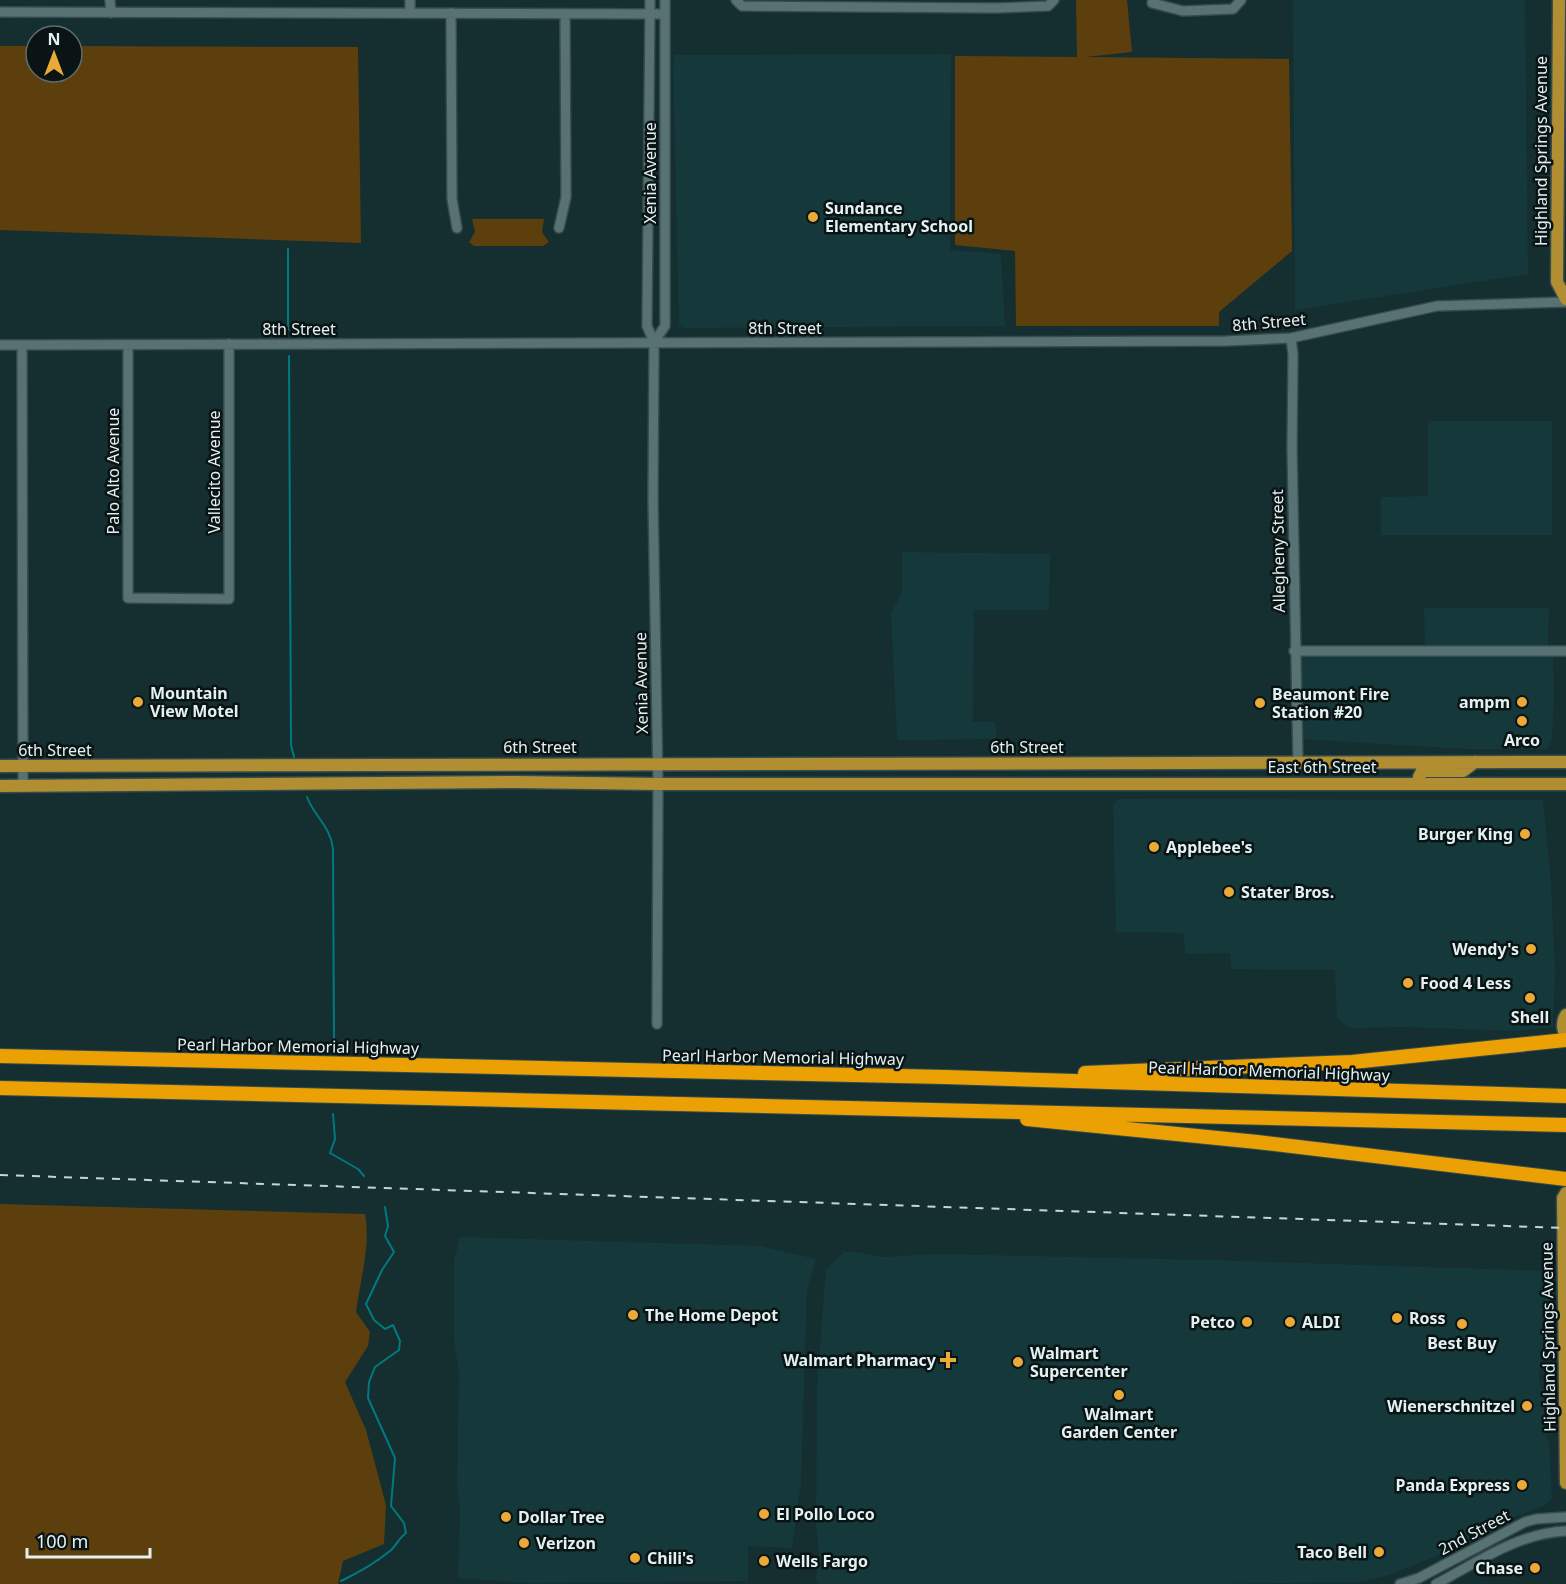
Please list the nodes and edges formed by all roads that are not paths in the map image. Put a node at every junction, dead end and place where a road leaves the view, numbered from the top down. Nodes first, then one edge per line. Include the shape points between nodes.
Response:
1 (110, 0) edge
2 (410, 0) edge
3 (650, 0) edge
4 (665, 0) edge
5 (1241, 0) edge
6 (1559, 0) edge
7 (739, 3) edge
8 (850, 3) edge
9 (1051, 3) edge
10 (1152, 3) dead end
11 (0, 12) edge
12 (111, 13) junction
13 (410, 13) junction
14 (451, 13) junction
15 (565, 14) junction
16 (649, 14) junction
17 (664, 14) junction
18 (458, 228) dead end
19 (559, 228) dead end
20 (1566, 300) edge
21 (1291, 338) junction
22 (654, 342) junction
23 (229, 344) junction
24 (0, 345) edge
25 (22, 345) junction
26 (128, 345) junction
27 (128, 598) joint
28 (1294, 651) junction
29 (1566, 651) edge
30 (1476, 762) junction
31 (1566, 762) edge
32 (657, 763) junction
33 (1298, 763) junction
34 (1081, 764) joint
35 (0, 766) edge
36 (22, 766) junction
37 (228, 766) junction
38 (1420, 783) junction
39 (228, 784) junction
40 (658, 784) junction
41 (1566, 784) edge
42 (0, 786) edge
43 (23, 786) junction
44 (1566, 1015) edge
45 (657, 1024) dead end
46 (1566, 1035) edge
47 (1566, 1040) edge
48 (0, 1056) edge
49 (945, 1077) junction
50 (0, 1090) edge
51 (1561, 1096) edge
52 (950, 1109) junction
53 (1561, 1125) edge
54 (1566, 1179) edge
55 (1566, 1193) edge
56 (1566, 1482) edge
57 (1566, 1517) edge
58 (1566, 1531) edge
59 (1400, 1584) edge
60 (1436, 1584) edge

1 - 12 street
2 - 13 street
3 - 16 street, Xenia Avenue
4 - 17 street, Xenia Avenue
5 - 10 street via 1233,9 1183,11
6 - 20 main road, Highland Springs Avenue via 1557,282
7 - 8 street
8 - 9 street
11 - 12 street
12 - 13 street
13 - 14 street
14 - 15 street
14 - 18 street via 452,199
15 - 16 street
15 - 19 street via 566,197
16 - 17 street
16 - 22 street, Xenia Avenue via 647,326
17 - 22 street, Xenia Avenue via 665,326
20 - 21 street, 8th Street via 1437,306
21 - 22 street, 8th Street
21 - 28 street, Allegheny Street
22 - 23 street, 8th Street
22 - 32 street, Xenia Avenue
23 - 26 street, 8th Street
23 - 27 street, Vallecito Avenue via 229,599
24 - 25 street, 8th Street
25 - 26 street, 8th Street
25 - 36 street
26 - 27 street, Palo Alto Avenue
28 - 29 street
28 - 33 street, Allegheny Street
30 - 31 main road, East 6th Street
30 - 33 main road, East 6th Street
30 - 38 main road via 1463,771 1422,771
32 - 34 main road, 6th Street
32 - 37 main road, 6th Street
32 - 40 street, Xenia Avenue
33 - 34 main road, East 6th Street
35 - 36 main road, 6th Street
36 - 37 main road, 6th Street
36 - 43 street
37 - 39 main road
38 - 40 main road, East 6th Street
38 - 41 main road, East 6th Street
39 - 40 main road
39 - 43 main road
40 - 45 street, Xenia Avenue
42 - 43 main road
44 - 46 main road
47 - 49 highway via 1302,1065
48 - 49 highway, Pearl Harbor Memorial Highway
49 - 51 highway, Pearl Harbor Memorial Highway
50 - 52 highway
52 - 53 highway
52 - 54 highway
55 - 56 main road, Highland Springs Avenue
57 - 59 street, 2nd Street via 1525,1522 1419,1578
58 - 60 street, 2nd Street via 1522,1539

